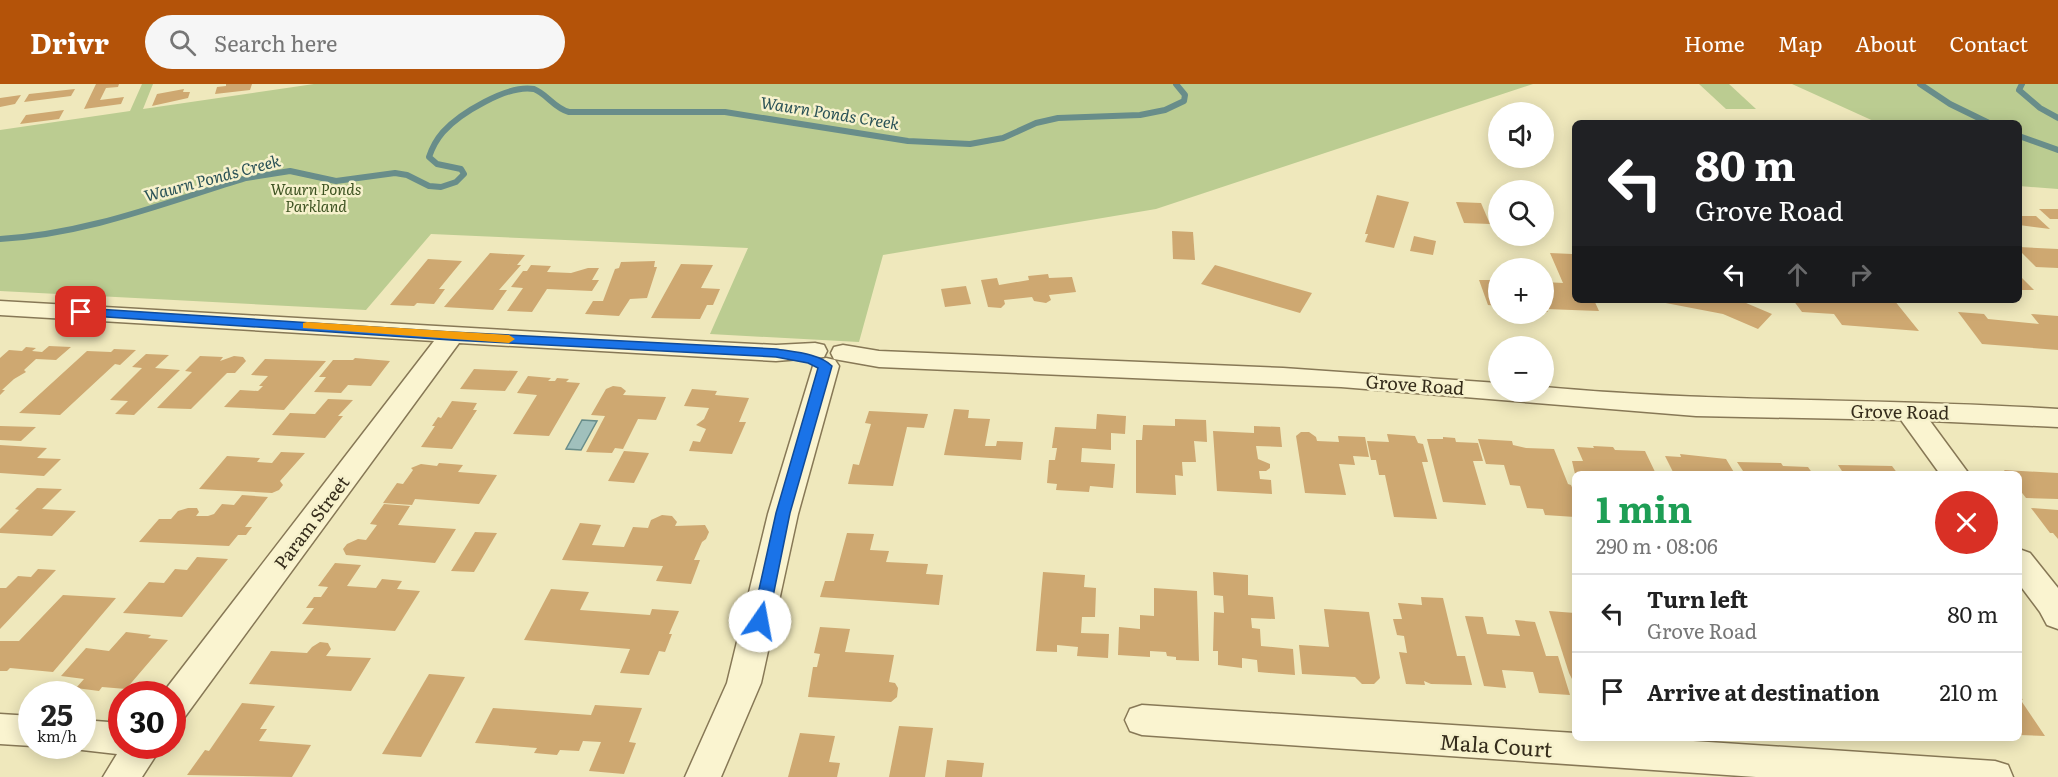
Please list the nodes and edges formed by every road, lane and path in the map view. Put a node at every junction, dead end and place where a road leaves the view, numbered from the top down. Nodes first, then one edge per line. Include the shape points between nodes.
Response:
1 (0, 308) edge
2 (451, 336) junction
3 (827, 358) junction
4 (1907, 410) junction
5 (2058, 418) edge
6 (1953, 471) edge
7 (2022, 565) edge
8 (2058, 616) edge
9 (186, 689) edge
10 (1142, 720) dead end
11 (0, 729) edge
12 (18, 730) edge
13 (134, 759) edge
14 (121, 777) edge
15 (703, 777) edge
16 (1995, 777) edge

1 - 2 street, Grove Road
2 - 3 street, Grove Road
2 - 9 street, Param Street
3 - 4 street, Grove Road via 1341,379 1697,407
3 - 15 street via 783,513 744,683
4 - 5 street, Grove Road
4 - 6 street
7 - 8 street
10 - 16 street, Mala Court
11 - 12 street
13 - 14 street

